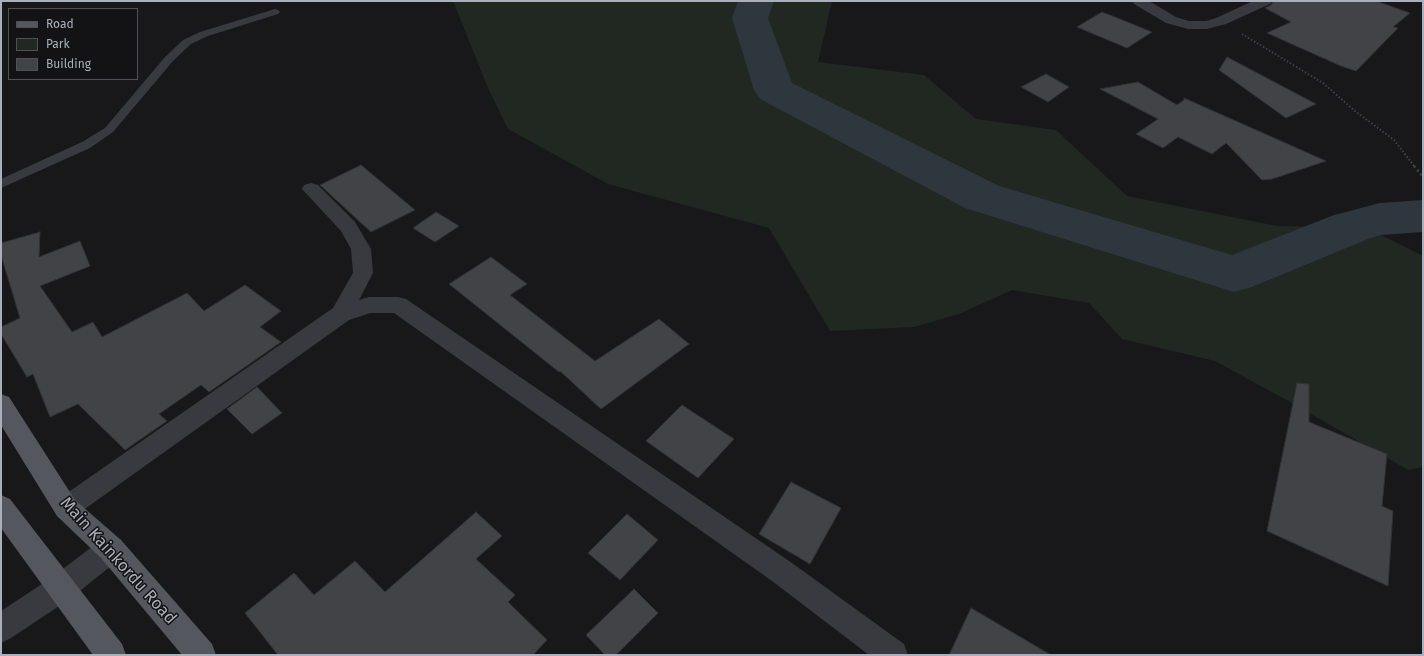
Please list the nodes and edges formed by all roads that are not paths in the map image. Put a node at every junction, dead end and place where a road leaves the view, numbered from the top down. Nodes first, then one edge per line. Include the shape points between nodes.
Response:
1 (1139, 1) edge
2 (1265, 1) edge
3 (274, 12) dead end
4 (1, 184) edge
5 (311, 189) dead end
6 (341, 314) junction
7 (1, 404) edge
8 (1, 507) edge
9 (66, 508) junction
10 (111, 550) junction
11 (61, 588) junction
12 (1, 628) edge
13 (111, 655) edge
14 (201, 655) edge
15 (893, 655) edge

1 - 2 street via 1171,20 1188,25 1207,25
3 - 4 lane via 204,34 187,42 169,58 109,130 86,144
5 - 6 street via 348,227 361,249 363,273
6 - 9 street
6 - 15 street via 369,305 398,305 782,572
7 - 9 main road, Main Kainkordu Road
8 - 11 main road
9 - 10 main road, Main Kainkordu Road
10 - 11 street
10 - 14 main road, Main Kainkordu Road
11 - 12 street
11 - 13 main road

